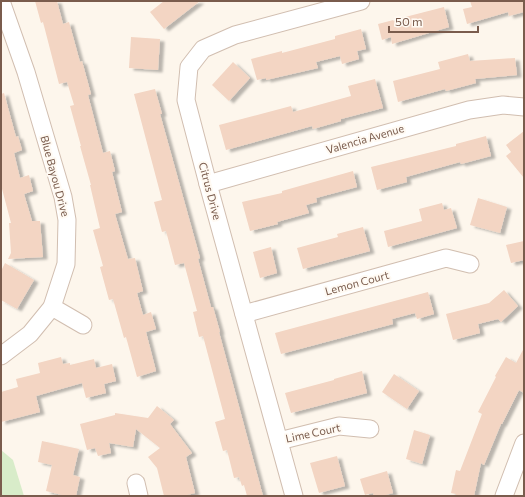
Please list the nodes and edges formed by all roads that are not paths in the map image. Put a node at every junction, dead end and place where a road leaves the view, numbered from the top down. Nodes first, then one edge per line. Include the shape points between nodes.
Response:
1 (1, 1) edge
2 (361, 1) edge
3 (524, 107) edge
4 (208, 184) junction
5 (470, 264) dead end
6 (52, 307) junction
7 (244, 314) junction
8 (83, 325) dead end
9 (1, 356) edge
10 (370, 429) dead end
11 (279, 441) junction
12 (524, 443) edge
13 (294, 496) edge
14 (504, 496) edge

1 - 6 street, Blue Bayou Drive via 26,72 63,197 67,220 66,264
2 - 4 street, Citrus Drive via 235,35 202,49 190,66 186,100
3 - 4 street, Valencia Avenue via 503,105 469,110
4 - 7 street, Citrus Drive
5 - 7 street, Lemon Court via 446,258
6 - 8 street
6 - 9 street, Blue Bayou Drive via 30,334
7 - 11 street, Citrus Drive
10 - 11 street, Lime Court via 339,426
11 - 13 street, Citrus Drive
12 - 14 street

